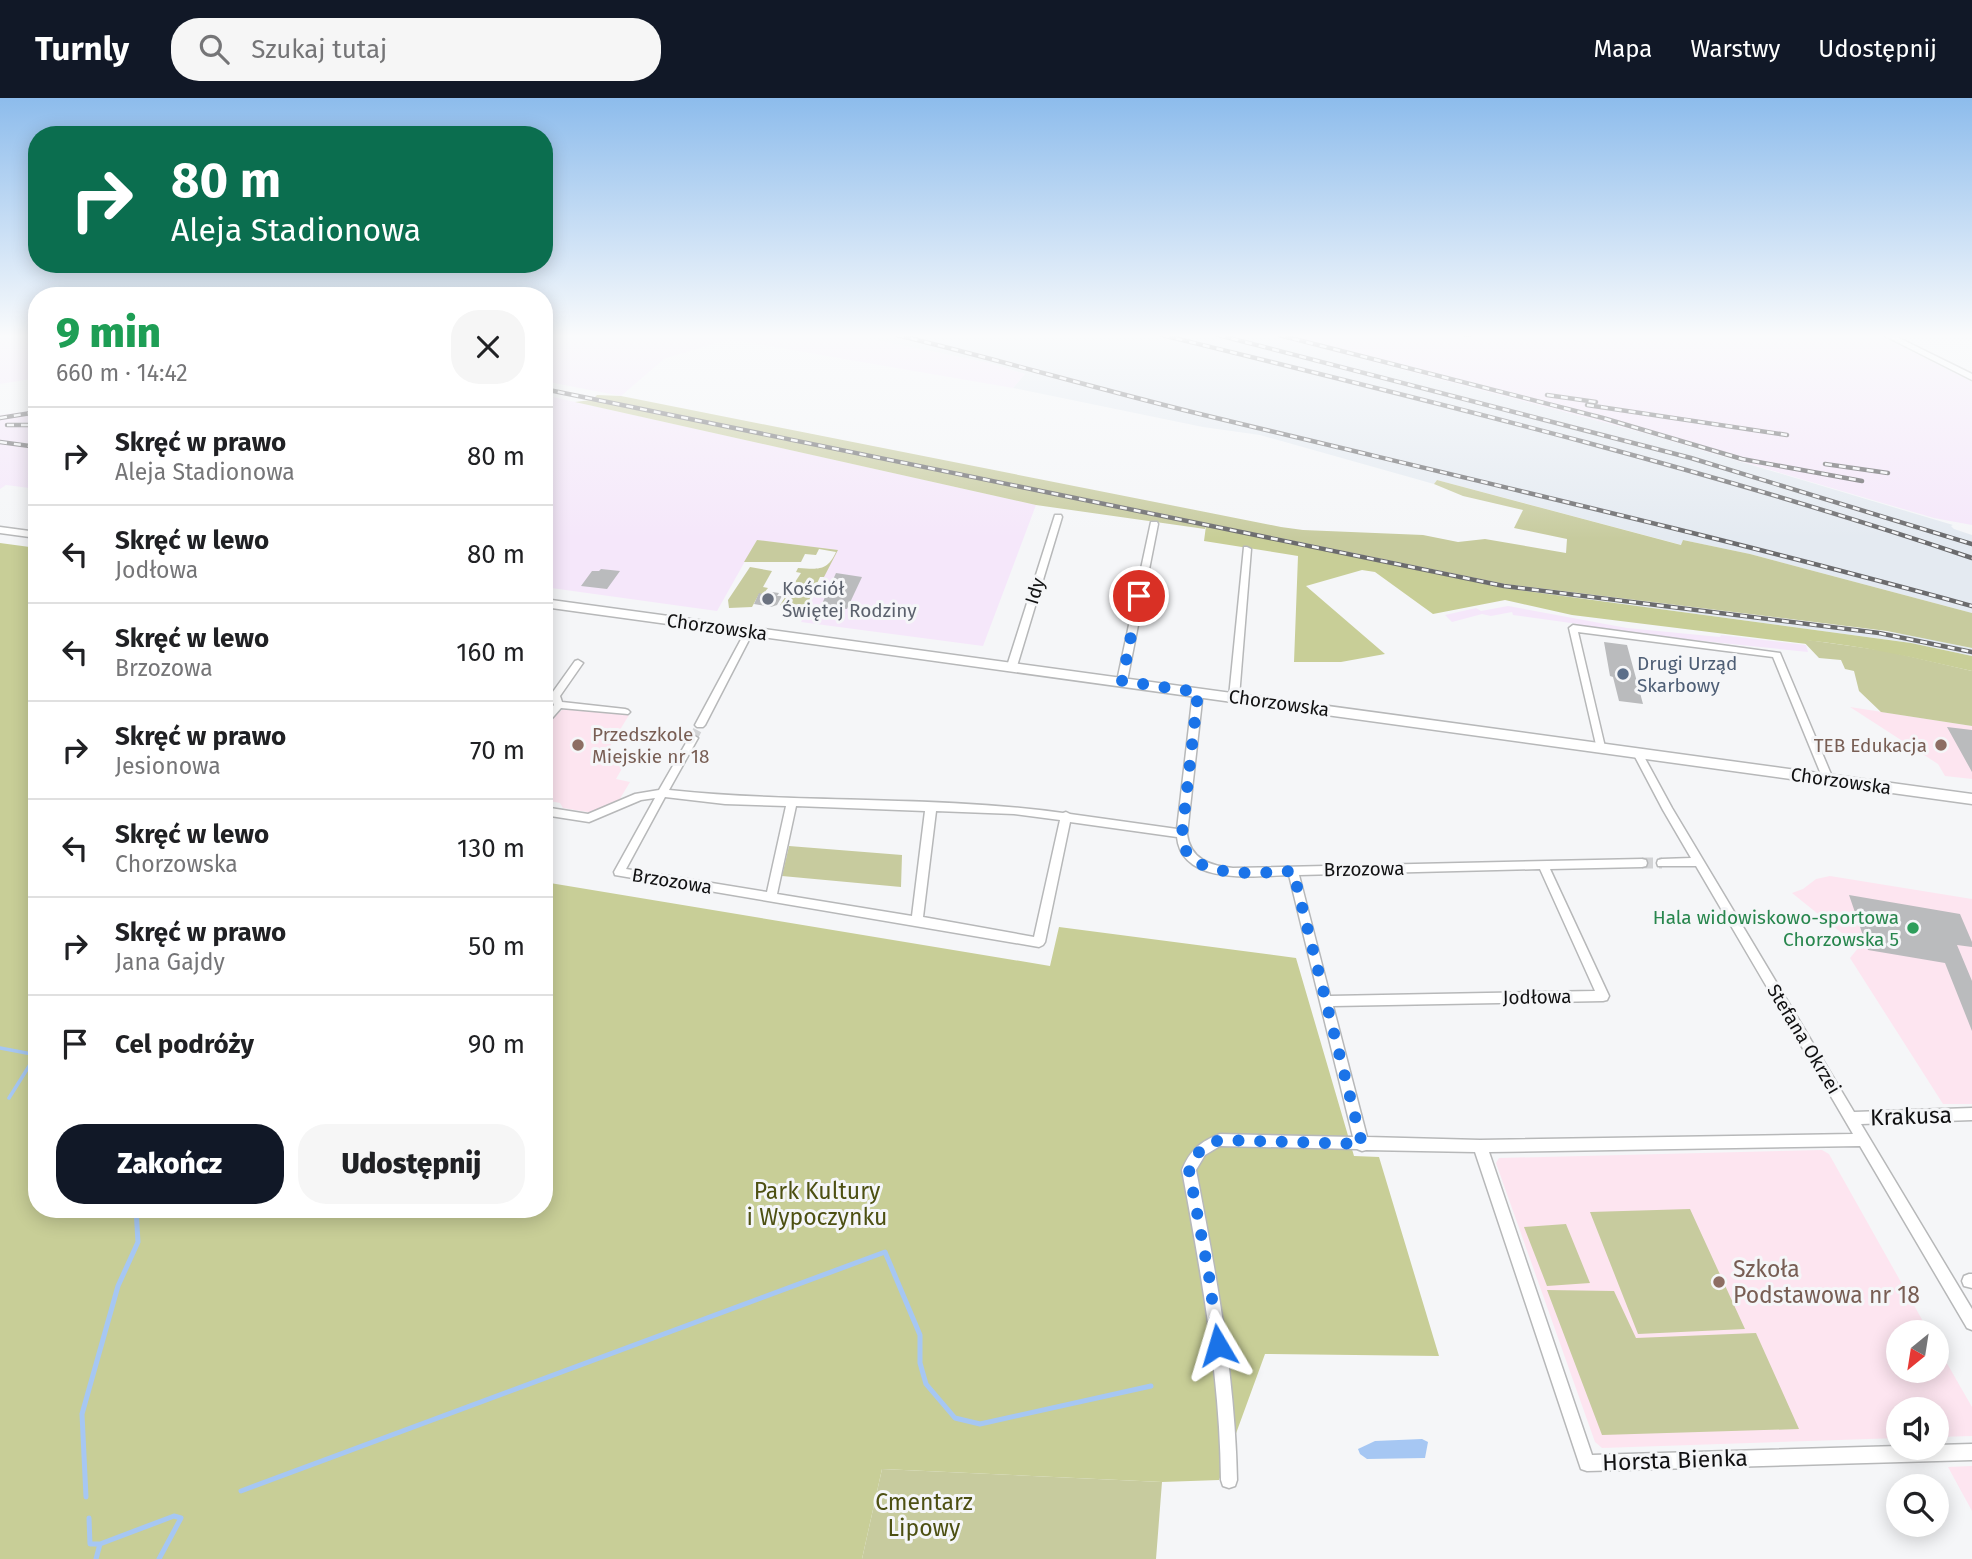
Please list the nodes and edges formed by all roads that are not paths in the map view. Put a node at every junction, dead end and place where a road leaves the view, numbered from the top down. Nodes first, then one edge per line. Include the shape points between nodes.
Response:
1 (1058, 517) dead end
2 (1154, 524) dead end
3 (0, 530) edge
4 (28, 534) edge
5 (1247, 549) dead end
6 (553, 604) edge
7 (749, 632) junction
8 (578, 663) dead end
9 (1012, 666) junction
10 (1122, 681) junction
11 (1198, 692) junction
12 (1234, 697) junction
13 (559, 705) junction
14 (553, 712) edge
15 (625, 712) dead end
16 (700, 725) tunnel mouth
17 (693, 738) tunnel mouth
18 (1600, 747) junction
19 (1638, 753) junction
20 (1828, 779) junction
21 (661, 793) junction
22 (1972, 799) edge
23 (792, 802) junction
24 (931, 807) junction
25 (553, 812) edge
26 (1066, 816) junction
27 (1182, 834) junction
28 (1699, 862) junction
29 (1642, 863) tunnel mouth
30 (1662, 863) tunnel mouth
31 (1543, 865) junction
32 (1293, 871) junction
33 (771, 897) junction
34 (917, 921) junction
35 (1327, 1001) junction
36 (1972, 1114) edge
37 (1851, 1118) junction
38 (1864, 1140) junction
39 (1362, 1144) junction
40 (1480, 1146) junction
41 (1972, 1323) edge
42 (1972, 1452) edge
43 (1229, 1480) dead end

1 - 9 street, Idy
2 - 10 street
3 - 4 main road
5 - 12 street
6 - 7 main road, Chorzowska
7 - 9 main road, Chorzowska
7 - 16 street
8 - 13 street via 555,696
9 - 10 main road, Chorzowska
10 - 11 main road, Chorzowska
11 - 12 main road, Chorzowska
11 - 27 street
12 - 18 main road, Chorzowska
13 - 14 street
13 - 15 street
17 - 21 street
18 - 19 main road, Chorzowska
18 - 20 street via 1573,628 1777,655
19 - 20 main road, Chorzowska
19 - 28 street, Stefana Okrzei
20 - 22 main road, Chorzowska
21 - 23 street
21 - 25 street via 589,818
21 - 33 street, Brzozowa via 619,872
23 - 24 street
23 - 33 street
24 - 26 street
24 - 34 street
26 - 27 street
26 - 34 street, Brzozowa via 1039,942
27 - 32 street, Brzozowa via 1187,851 1211,869
28 - 30 street
28 - 37 street, Stefana Okrzei
29 - 31 street, Brzozowa
31 - 32 street, Brzozowa
31 - 35 street, Jodłowa via 1604,996
32 - 35 street
33 - 34 street, Brzozowa
35 - 39 street
36 - 37 street, Krakusa
37 - 38 street, Stefana Okrzei
38 - 40 street
38 - 41 street, Stefana Okrzei
39 - 40 street
39 - 43 street via 1220,1140 1193,1158 1189,1170 1209,1276 1225,1402
40 - 42 street, Horsta Bienka via 1587,1463

